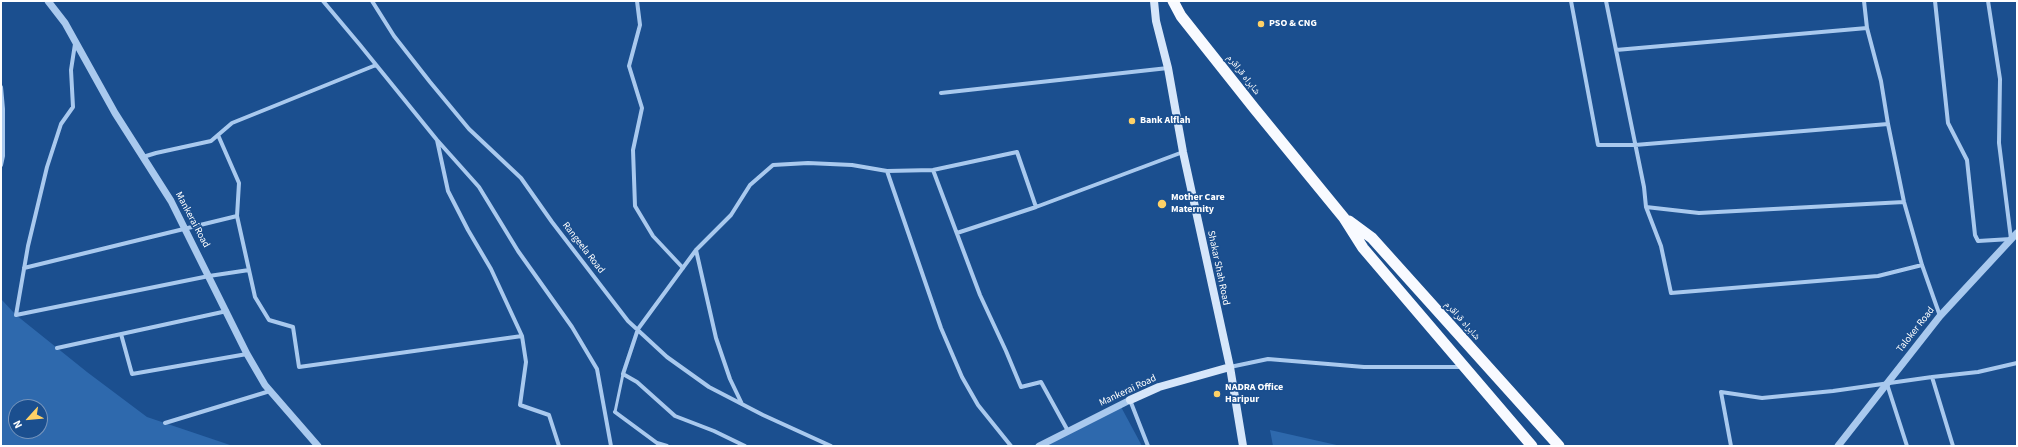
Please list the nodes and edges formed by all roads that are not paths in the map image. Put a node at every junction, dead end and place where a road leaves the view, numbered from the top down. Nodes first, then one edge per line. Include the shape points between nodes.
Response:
1 (48, 1) edge
2 (323, 1) edge
3 (372, 1) edge
4 (637, 1) edge
5 (1154, 1) edge
6 (1173, 1) edge
7 (1571, 1) edge
8 (1606, 1) edge
9 (1864, 1) edge
10 (1935, 1) edge
11 (1988, 1) edge
12 (1867, 28) junction
13 (76, 41) junction
14 (1616, 50) junction
15 (376, 65) junction
16 (1168, 68) junction
17 (1, 87) edge
18 (941, 93) dead end
19 (1888, 124) junction
20 (218, 136) junction
21 (437, 140) junction
22 (1635, 145) junction
23 (1183, 152) junction
24 (143, 157) junction
25 (1, 165) edge
26 (933, 170) junction
27 (887, 171) junction
28 (1904, 202) junction
29 (1036, 207) junction
30 (1646, 207) junction
31 (237, 216) junction
32 (1344, 218) junction
33 (185, 229) junction
34 (957, 233) junction
35 (2017, 233) edge
36 (2010, 239) junction
37 (696, 250) junction
38 (1922, 265) junction
39 (24, 268) junction
40 (683, 268) junction
41 (249, 270) junction
42 (209, 276) junction
43 (227, 311) junction
44 (1940, 316) junction
45 (638, 329) junction
46 (121, 334) junction
47 (522, 336) junction
48 (57, 348) dead end
49 (247, 354) junction
50 (2017, 363) edge
51 (1230, 367) junction
52 (1464, 367) junction
53 (623, 374) junction
54 (1932, 377) junction
55 (1887, 384) junction
56 (270, 391) junction
57 (1130, 400) junction
58 (742, 405) junction
59 (615, 412) joint
60 (165, 423) dead end
61 (1068, 431) junction
62 (318, 446) edge
63 (559, 446) edge
64 (611, 446) edge
65 (667, 446) edge
66 (745, 446) edge
67 (831, 446) edge
68 (1011, 446) edge
69 (1039, 446) edge
70 (1148, 446) edge
71 (1243, 446) edge
72 (1532, 446) edge
73 (1559, 446) edge
74 (1731, 446) edge
75 (1838, 446) edge
76 (1907, 446) edge
77 (1954, 446) edge

1 - 13 street, Mankerai Road
2 - 15 street
3 - 45 street, Rangeela Road via 394,36 430,82 469,129 520,178 628,320
4 - 40 street via 640,25 629,66 642,108 633,150 635,206 653,236
5 - 16 main road, Shakar Shah Road via 1156,21
6 - 32 highway, شاہراہ قراقرم via 1181,16 1244,96
7 - 22 street via 1598,145
8 - 14 street
9 - 12 street
10 - 36 street via 1948,123 1967,160 1975,235 1978,241
11 - 36 street via 2000,79 1999,143
12 - 14 street
12 - 19 street via 1881,81
13 - 24 street, Mankerai Road via 115,113
13 - 39 street via 71,70 73,107 61,124 47,166
14 - 22 street
15 - 20 street via 232,123
15 - 21 street
16 - 18 street
16 - 23 main road, Shakar Shah Road
17 - 25 street
19 - 22 street
19 - 28 street
20 - 24 street via 211,141
20 - 31 street via 239,183
21 - 47 street via 448,191 491,269
21 - 64 street via 479,187 518,251 572,327 597,369
22 - 30 street
23 - 29 street
23 - 51 main road, Shakar Shah Road
24 - 33 street, Mankerai Road via 171,201
26 - 27 street
26 - 29 street via 1017,152
26 - 34 street
27 - 37 street via 852,165 773,165 750,185 731,215
27 - 68 street via 941,328 962,377 978,405
28 - 30 street via 1699,213
28 - 38 street
29 - 34 street
30 - 38 street via 1661,246 1671,293 1878,276
31 - 33 street
31 - 41 street
32 - 52 highway, شاہراہ قراقرم via 1363,248
32 - 73 highway, شاہراہ قراقرم via 1372,238
33 - 39 street
33 - 42 street, Mankerai Road
34 - 61 street via 980,295 1021,387 1041,382
35 - 36 street, Taloker Road
36 - 44 street, Taloker Road
37 - 40 street
37 - 58 street via 716,338
38 - 44 street
39 - 42 street via 16,315
40 - 45 street
41 - 42 street
41 - 47 street via 255,297 269,320 293,327 299,367
42 - 43 street, Mankerai Road
43 - 46 street
43 - 49 street, Mankerai Road
44 - 55 street, Taloker Road
45 - 53 street
45 - 58 street, Rangeela Road via 668,357 709,386
46 - 48 street
46 - 49 street via 132,374
47 - 63 street via 526,362 520,405 549,415
49 - 56 street, Mankerai Road
50 - 54 street via 1978,372
51 - 52 street via 1268,360 1364,367
51 - 57 main road, Mankerai Road via 1159,387
51 - 71 main road, Shakar Shah Road
52 - 72 highway, شاہراہ قراقرم
53 - 59 lane
53 - 66 street via 637,382 674,416
54 - 55 street
54 - 77 street
55 - 74 street via 1762,398 1721,392
55 - 75 street, Taloker Road
55 - 76 street
56 - 60 street
56 - 62 street, Mankerai Road
57 - 61 street, Mankerai Road
57 - 70 street
58 - 67 street, Rangeela Road
59 - 65 street via 657,443
61 - 69 street, Mankerai Road

